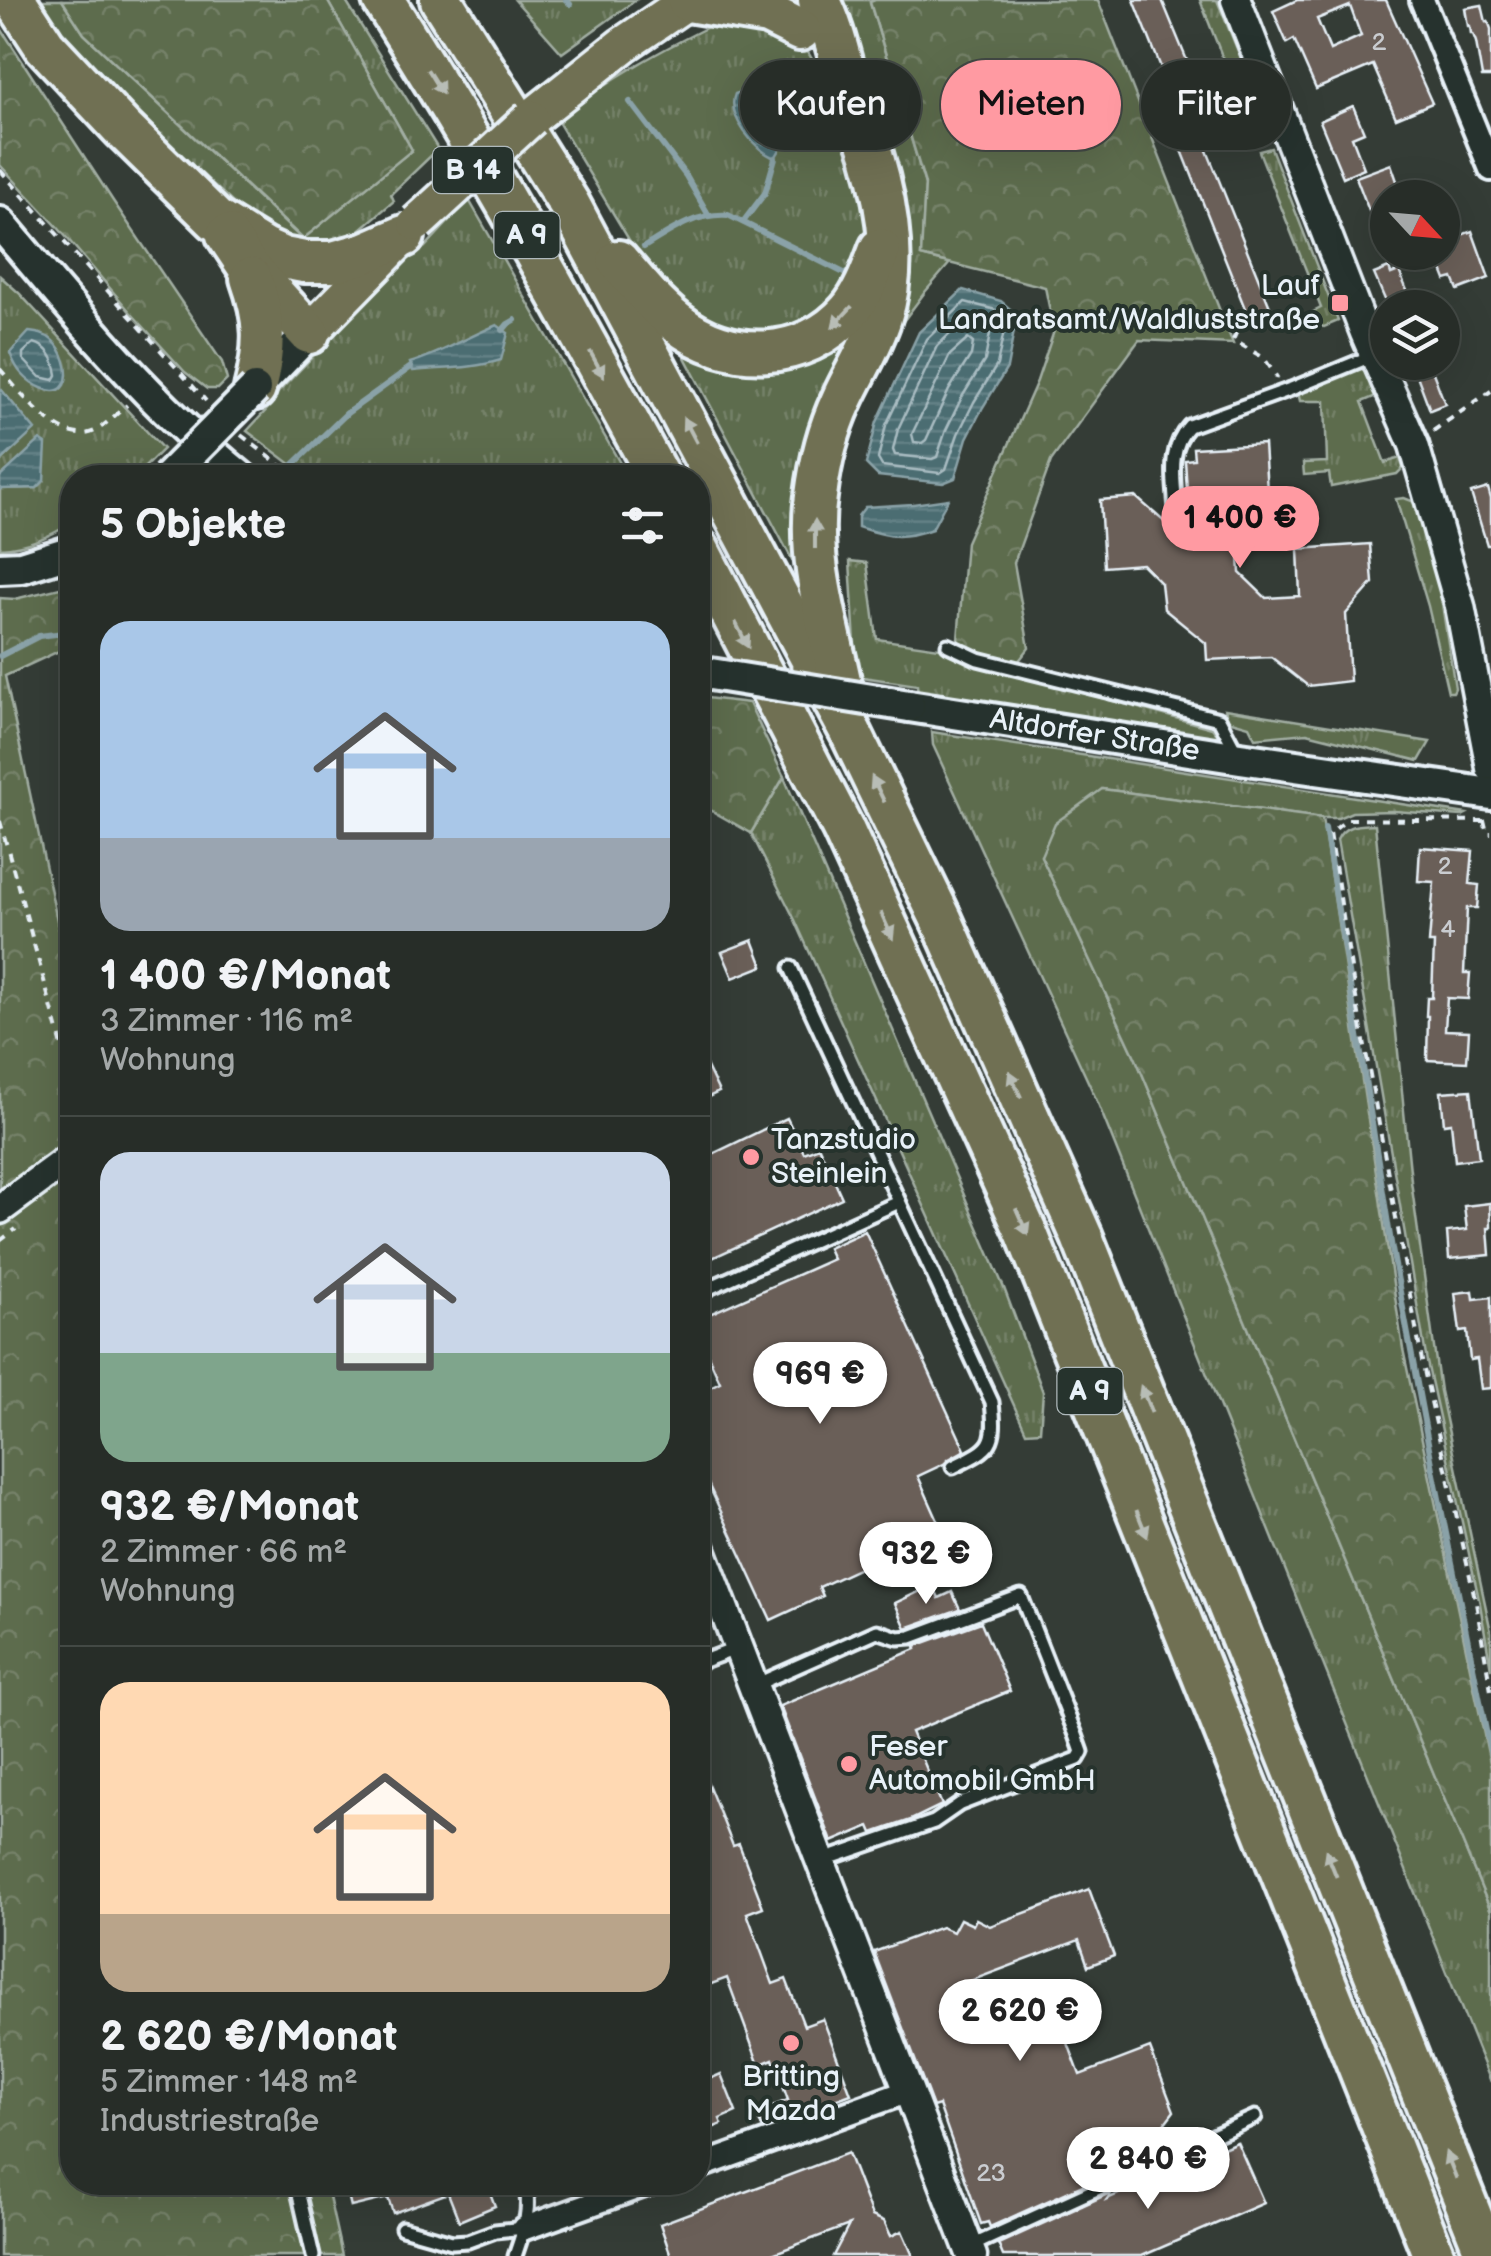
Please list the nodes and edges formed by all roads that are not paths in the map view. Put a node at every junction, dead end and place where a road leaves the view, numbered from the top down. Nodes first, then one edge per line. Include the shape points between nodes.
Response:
1 (14, 0) edge
2 (383, 0) edge
3 (441, 0) edge
4 (688, 0) edge
5 (1236, 0) edge
6 (1422, 0) edge
7 (811, 8) edge
8 (1484, 133) edge
9 (1491, 169) edge
10 (569, 204) junction
11 (0, 223) edge
12 (410, 230) junction
13 (886, 231) junction
14 (0, 257) edge
15 (255, 257) junction
16 (72, 310) junction
17 (319, 323) junction
18 (1370, 345) edge
19 (1370, 357) edge
20 (1385, 380) edge
21 (255, 389) junction
22 (180, 465) edge
23 (228, 465) edge
24 (652, 465) edge
25 (708, 465) edge
26 (710, 468) edge
27 (1176, 514) dead end
28 (60, 556) edge
29 (0, 568) edge
30 (710, 572) edge
31 (948, 644) dead end
32 (710, 674) edge
33 (851, 732) junction
34 (1240, 758) junction
35 (1491, 768) edge
36 (1485, 810) edge
37 (791, 968) dead end
38 (60, 1165) edge
39 (899, 1202) junction
40 (0, 1209) edge
41 (710, 1288) edge
42 (952, 1467) dead end
43 (710, 1579) edge
44 (738, 1648) junction
45 (710, 1659) edge
46 (753, 1686) junction
47 (820, 1861) junction
48 (909, 2091) junction
49 (1255, 2117) dead end
50 (710, 2155) edge
51 (299, 2195) edge
52 (527, 2195) edge
53 (618, 2195) edge
54 (402, 2228) dead end
55 (525, 2228) junction
56 (970, 2251) edge
57 (313, 2256) edge
58 (515, 2256) edge
59 (1434, 2256) edge
60 (1487, 2256) edge

1 - 15 highway via 44,46
2 -> 24 highway, A 9 via 533,246
3 - 10 highway, A 9
4 - 7 highway via 768,14
4 - 12 main road, B 14, bridge via 578,80
5 - 18 street
6 - 8 street
7 - 13 highway via 850,94 876,172
8 - 9 street
13 -> 10 highway via 852,309 830,330 757,354 728,349 677,324
25 -> 10 highway, A 9
11 - 16 main road
12 - 15 highway via 333,262
12 - 17 main road, B 14
33 -> 13 highway via 814,550 815,500 839,406 880,321 888,290
14 - 16 main road via 22,266
15 - 17 highway
15 - 21 highway via 264,332
16 - 23 main road
17 - 21 main road
19 - 27 lane via 1189,426 1174,447
20 - 35 street via 1414,445 1460,606
21 - 22 main road, bridge
33 -> 26 highway, A 9
28 - 29 main road
30 -> 59 highway, A 9 via 843,828 1027,1234
31 - 34 lane via 978,659 1219,719
32 - 34 main road, Altdorfer Straße, bridge
60 -> 33 highway, A 9 via 1082,1238
34 - 36 main road, Altdorfer Straße
37 - 39 lane
38 - 40 street
39 - 41 lane
39 - 42 lane via 992,1402 991,1444
43 - 44 street
44 - 45 lane
44 - 46 street
46 - 47 street
46 - 47 lane via 877,1631 911,1637 1021,1596 1076,1735 1078,1759 960,1804 934,1822
47 - 48 street
48 - 50 street
48 - 56 street
49 - 56 lane
51 - 57 lane
52 - 55 lane
53 - 55 street
54 - 55 lane via 452,2242
55 - 58 lane

